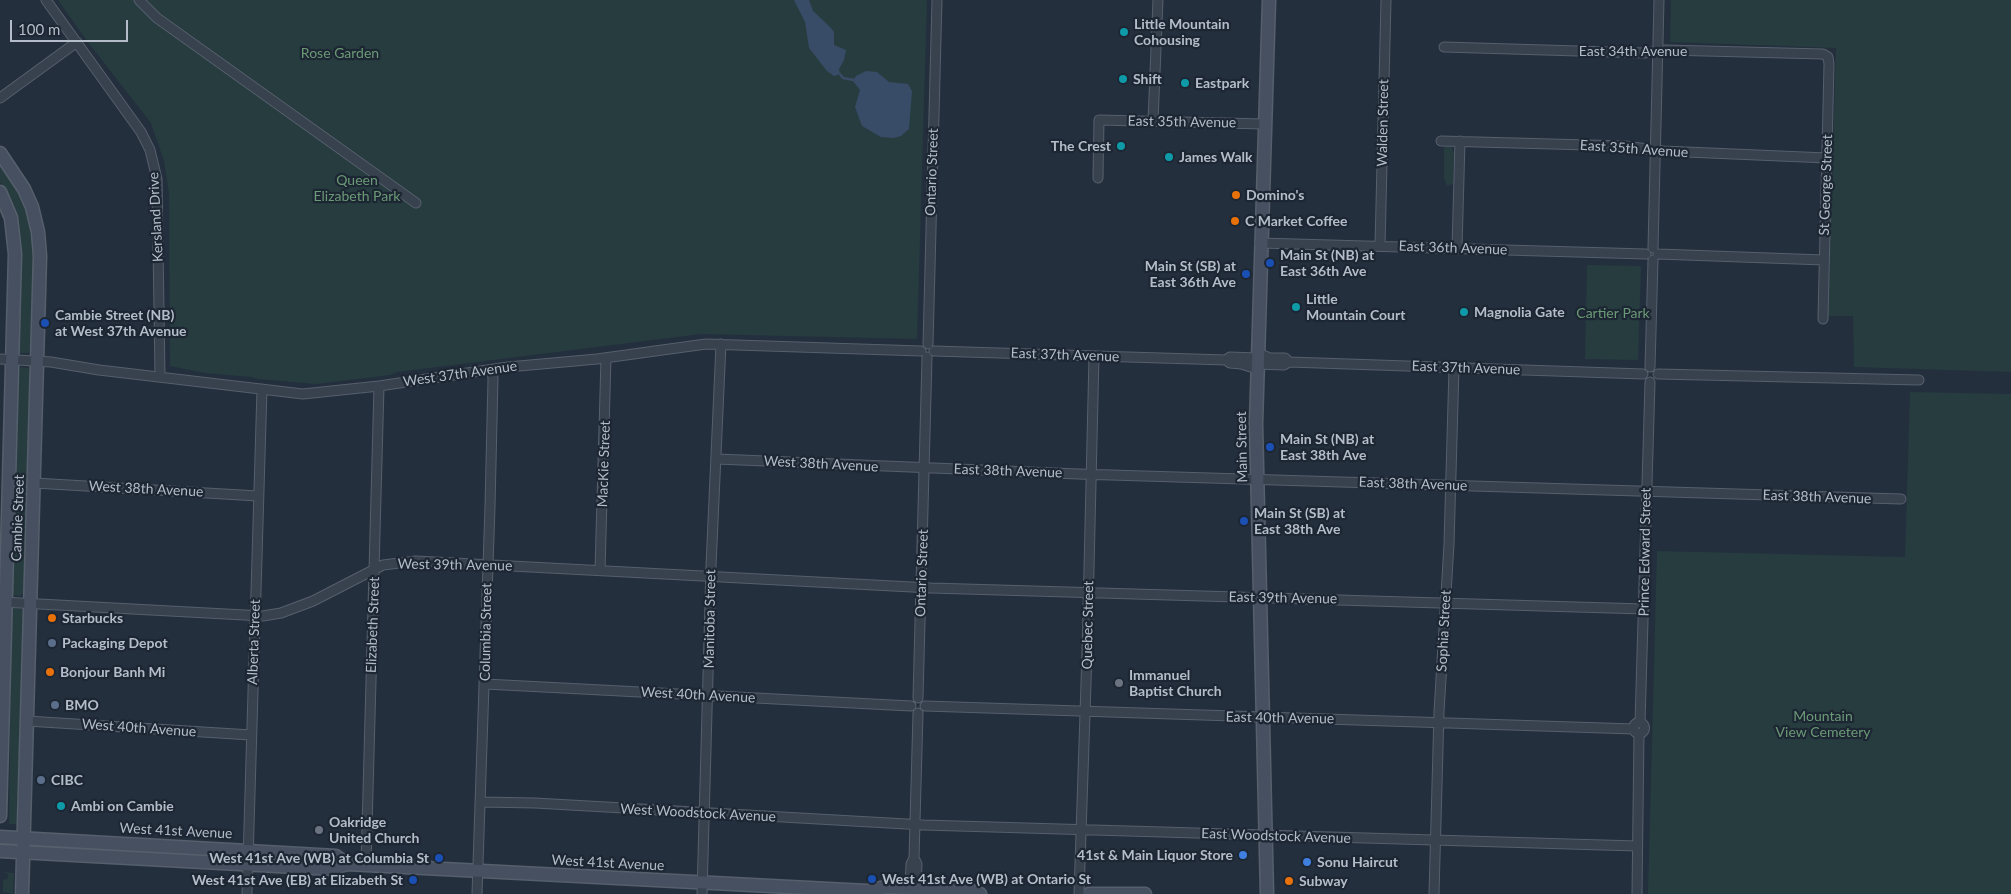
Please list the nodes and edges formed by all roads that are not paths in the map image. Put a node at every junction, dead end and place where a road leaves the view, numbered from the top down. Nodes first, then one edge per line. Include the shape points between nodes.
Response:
1 (46, 0) edge
2 (139, 0) edge
3 (937, 0) edge
4 (1158, 0) edge
5 (1268, 0) edge
6 (1386, 0) edge
7 (1659, 0) edge
8 (77, 42) junction
9 (1444, 47) dead end
10 (1658, 51) junction
11 (1823, 54) joint
12 (0, 98) edge
13 (1153, 121) junction
14 (1264, 124) junction
15 (1441, 141) dead end
16 (1460, 142) junction
17 (1655, 150) junction
18 (0, 153) edge
19 (1827, 158) junction
20 (1098, 178) dead end
21 (0, 192) edge
22 (416, 203) dead end
23 (1260, 243) junction
24 (1380, 246) junction
25 (1458, 248) junction
26 (1653, 254) junction
27 (1824, 260) junction
28 (1823, 319) dead end
29 (720, 344) junction
30 (927, 351) junction
31 (1094, 356) junction
32 (606, 358) junction
33 (6, 359) edge
34 (37, 361) junction
35 (1257, 361) junction
36 (1650, 367) junction
37 (1454, 368) junction
38 (492, 370) junction
39 (1643, 374) junction
40 (1658, 374) junction
41 (160, 376) junction
42 (1919, 380) dead end
43 (1650, 382) junction
44 (379, 386) junction
45 (262, 389) junction
46 (717, 459) junction
47 (925, 469) junction
48 (1091, 474) junction
49 (1258, 479) junction
50 (34, 483) junction
51 (1451, 485) junction
52 (1647, 492) junction
53 (258, 496) junction
54 (1901, 499) dead end
55 (487, 564) junction
56 (374, 569) junction
57 (600, 570) junction
58 (711, 576) junction
59 (921, 588) junction
60 (1088, 593) junction
61 (1261, 597) junction
62 (3, 602) edge
63 (30, 603) junction
64 (1446, 603) junction
65 (1644, 609) junction
66 (255, 616) junction
67 (485, 684) junction
68 (708, 695) junction
69 (918, 698) junction
70 (911, 706) junction
71 (925, 706) junction
72 (1085, 710) junction
73 (918, 713) junction
74 (1264, 717) junction
75 (27, 721) junction
76 (1439, 722) junction
77 (1638, 728) junction
78 (251, 736) junction
79 (482, 802) junction
80 (704, 813) junction
81 (0, 816) edge
82 (915, 825) junction
83 (1081, 829) junction
84 (1266, 835) junction
85 (0, 837) edge
86 (23, 838) junction
87 (1436, 841) junction
88 (1638, 846) junction
89 (248, 850) junction
90 (0, 851) edge
91 (23, 852) junction
92 (348, 864) junction
93 (248, 865) junction
94 (366, 865) junction
95 (478, 871) junction
96 (913, 888) junction
97 (702, 889) edge
98 (870, 893) edge
99 (22, 894) edge
100 (247, 894) edge
101 (477, 894) edge
102 (980, 894) edge
103 (1079, 894) edge
104 (1090, 894) edge
105 (1145, 894) edge
106 (1267, 894) edge
107 (1434, 894) edge
108 (1637, 894) edge

1 - 8 street, Kersland Drive
2 - 22 street via 157,18
3 - 30 street, Ontario Street
4 - 13 street
5 - 14 main road, Main Street
6 - 24 street, Walden Street
7 - 10 street
8 - 12 street
8 - 41 street, Kersland Drive via 141,132 150,150 158,198
9 - 10 street, East 34th Avenue
10 - 11 street, East 34th Avenue
10 - 17 street
11 - 19 street, St George Street via 1828,57 1829,64
13 - 14 street, East 35th Avenue
13 - 20 street, East 35th Avenue via 1099,120
14 - 23 main road, Main Street
15 - 16 street, East 35th Avenue
16 - 17 street, East 35th Avenue via 1625,146
16 - 25 street
17 - 19 street, East 35th Avenue
17 - 26 street
18 - 34 main road, Cambie Street via 24,188 38,232
19 - 27 street, St George Street
21 - 33 main road, Cambie Street via 11,218 14,237
23 - 24 street, East 36th Avenue
23 - 35 main road, Main Street
24 - 25 street, East 36th Avenue
25 - 26 street, East 36th Avenue
26 - 27 street, East 36th Avenue
26 - 36 street
27 - 28 street, St George Street
29 - 30 street, West 37th Avenue
29 - 32 street, West 37th Avenue
29 - 46 street, Manitoba Street
30 - 31 street, East 37th Avenue
30 - 47 street, Ontario Street
31 - 35 street, East 37th Avenue via 1226,360 1230,357
31 - 48 street, Quebec Street
32 - 38 street, West 37th Avenue
32 - 57 street, MacKie Street
33 - 34 street, West 37th Avenue
33 - 62 main road, Cambie Street
34 - 41 street, West 37th Avenue
34 - 50 main road, Cambie Street
35 - 37 street, East 37th Avenue
35 - 49 main road, Main Street
36 - 39 street
36 - 40 street
37 - 39 street, East 37th Avenue
37 - 51 street, Sophia Street
38 - 44 street, West 37th Avenue
38 - 55 street, Columbia Street
39 - 43 street
40 - 42 street
40 - 43 street
41 - 45 street, West 37th Avenue
43 - 52 street, Prince Edward Street
44 - 45 street, West 37th Avenue via 303,394
44 - 56 street, Elizabeth Street
45 - 53 street, Alberta Street
46 - 47 street, West 38th Avenue
46 - 58 street, Manitoba Street
47 - 48 street, East 38th Avenue
47 - 59 street, Ontario Street
48 - 49 street, East 38th Avenue
48 - 60 street, Quebec Street
49 - 51 street, East 38th Avenue
49 - 61 main road, Main Street
50 - 53 street, West 38th Avenue
50 - 63 main road, Cambie Street
51 - 52 street, East 38th Avenue
51 - 64 street, Sophia Street
52 - 54 street, East 38th Avenue
52 - 65 street, Prince Edward Street
53 - 66 street, Alberta Street
55 - 56 street, West 39th Avenue via 416,562
55 - 57 street, West 39th Avenue
55 - 67 street, Columbia Street
56 - 66 street, West 39th Avenue via 281,614
56 - 94 street, Elizabeth Street
57 - 58 street, West 39th Avenue
58 - 59 street, West 39th Avenue
58 - 68 street, Manitoba Street
59 - 60 street, East 39th Avenue
59 - 69 street, Ontario Street
60 - 61 street, East 39th Avenue
60 - 72 street, Quebec Street
61 - 64 street, East 39th Avenue
61 - 74 main road, Main Street
62 - 63 street, West 39th Avenue
62 - 81 main road, Cambie Street
63 - 66 street, West 39th Avenue
63 - 75 main road, Cambie Street
64 - 65 street, East 39th Avenue
64 - 76 street, Sophia Street
65 - 77 street, Prince Edward Street
66 - 78 street, Alberta Street
67 - 68 street, West 40th Avenue
67 - 79 street, Columbia Street
68 - 70 street, West 40th Avenue
68 - 80 street, Manitoba Street
69 - 70 street
69 - 71 street
70 - 73 street
71 - 72 street, East 40th Avenue
71 - 73 street
72 - 74 street, East 40th Avenue
72 - 83 street, Quebec Street
73 - 82 street
74 - 76 street, East 40th Avenue
74 - 84 main road, Main Street
75 - 78 street, West 40th Avenue
75 - 86 main road, Cambie Street
76 - 77 street, East 40th Avenue
76 - 87 street, Sophia Street
77 - 88 street, Prince Edward Street
78 - 89 street, Alberta Street
79 - 80 street, West Woodstock Avenue
79 - 95 street, Columbia Street
80 - 82 street, West Woodstock Avenue
80 - 97 street, Manitoba Street
82 - 83 street, East Woodstock Avenue
82 - 96 street via 911,864
83 - 84 street, East Woodstock Avenue
83 - 103 street, Quebec Street
84 - 87 street, East Woodstock Avenue
84 - 106 main road, Main Street
85 - 86 main road, West 41st Avenue
86 - 89 main road, West 41st Avenue
86 - 91 main road, Cambie Street
87 - 88 street, East Woodstock Avenue
87 - 107 street, Sophia Street
88 - 108 street, Prince Edward Street
89 - 92 main road, West 41st Avenue via 336,856
89 - 93 street, Alberta Street
90 - 91 main road, West 41st Avenue
91 - 93 main road, West 41st Avenue
91 - 99 main road, Cambie Street
92 - 93 main road, West 41st Avenue via 332,868
92 - 94 main road, West 41st Avenue
93 - 100 street, Alberta Street
94 - 95 main road, West 41st Avenue
95 - 97 main road, West 41st Avenue
95 - 101 street, Columbia Street
96 - 98 main road, West 41st Avenue via 885,887
96 - 102 main road, West 41st Avenue via 970,890
97 - 98 main road, West 41st Avenue
104 - 105 main road

